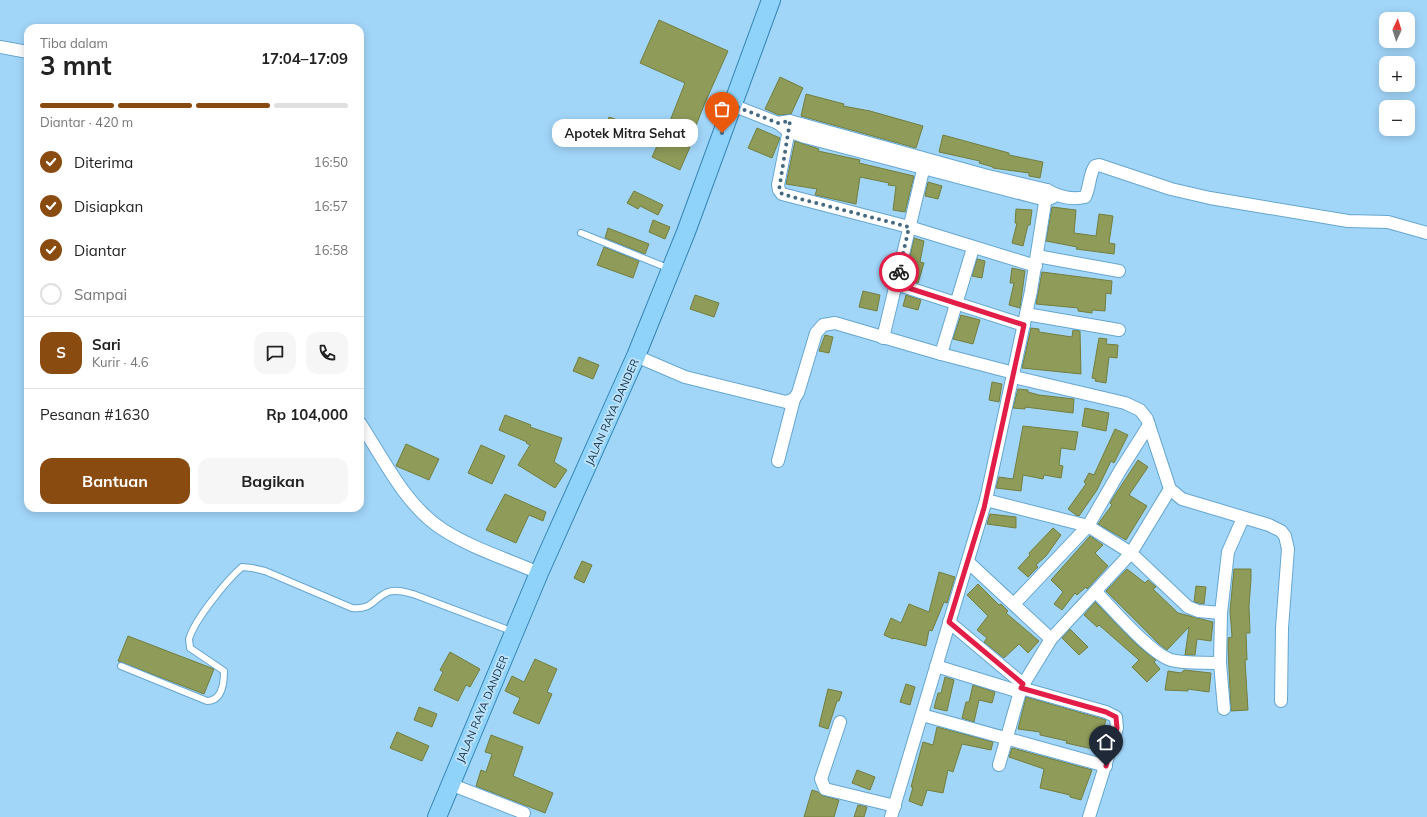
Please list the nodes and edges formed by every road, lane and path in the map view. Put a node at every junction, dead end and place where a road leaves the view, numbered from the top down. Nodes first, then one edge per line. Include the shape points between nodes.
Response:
1 (771, 0) edge
2 (0, 47) edge
3 (24, 51) edge
4 (732, 105) junction
5 (786, 125) junction
6 (925, 164) junction
7 (1050, 195) junction
8 (909, 227) junction
9 (581, 233) dead end
10 (1427, 233) edge
11 (973, 248) junction
12 (1037, 261) junction
13 (671, 269) junction
14 (1119, 271) dead end
15 (896, 284) junction
16 (956, 303) junction
17 (1025, 319) junction
18 (1119, 330) dead end
19 (883, 338) junction
20 (942, 354) junction
21 (636, 356) junction
22 (1014, 375) junction
23 (794, 399) junction
24 (1149, 425) junction
25 (364, 429) edge
26 (778, 461) dead end
27 (1170, 489) junction
28 (986, 500) junction
29 (1243, 518) junction
30 (1088, 526) junction
31 (1131, 553) junction
32 (968, 562) junction
33 (539, 573) junction
34 (1096, 592) junction
35 (1014, 604) junction
36 (1221, 614) junction
37 (949, 622) junction
38 (515, 632) junction
39 (1051, 639) junction
40 (1220, 663) junction
41 (121, 666) dead end
42 (936, 666) junction
43 (1021, 688) junction
44 (1281, 701) dead end
45 (1224, 709) dead end
46 (922, 715) junction
47 (840, 722) dead end
48 (1007, 737) junction
49 (999, 765) dead end
50 (1106, 766) junction
51 (450, 784) junction
52 (893, 811) edge
53 (524, 813) dead end
54 (437, 817) edge
55 (1089, 817) edge

1 - 4 main road, JALAN RAYA DANDER
2 - 3 street
4 - 5 street
4 - 13 main road, JALAN RAYA DANDER
5 - 6 street
5 - 8 street via 778,185 782,194
6 - 7 street
6 - 8 street
7 - 10 street via 1077,199 1085,197 1092,169 1099,165 1171,189 1210,198 1348,221 1388,222
7 - 12 street
8 - 11 street
8 - 15 street
9 - 13 lane
11 - 12 street
11 - 16 street
12 - 14 street
12 - 17 street
13 - 21 main road, JALAN RAYA DANDER
15 - 16 street
15 - 19 street
16 - 17 street
16 - 20 street
17 - 18 street
17 - 22 street
19 - 20 street
19 - 23 street via 835,323 819,328 813,339 798,393
20 - 22 street
21 - 23 street via 696,380 779,401
21 - 33 main road, JALAN RAYA DANDER
22 - 24 street via 1132,406 1144,414
22 - 28 street
23 - 26 street
24 - 27 street
24 - 30 street
25 - 33 street via 407,495 430,520 460,539
27 - 29 street via 1185,500
27 - 31 street
28 - 30 street
28 - 32 street
29 - 36 street via 1228,552
29 - 44 street via 1275,528 1287,541
30 - 31 street
30 - 35 street
31 - 34 street
31 - 36 street via 1188,606 1198,611
32 - 35 street
32 - 37 street
33 - 38 main road, JALAN RAYA DANDER
34 - 39 street
34 - 40 street via 1163,656 1170,660 1185,662
35 - 39 street
36 - 40 street
37 - 42 street
37 - 43 street
38 - 41 lane via 413,594 398,591 388,592 367,608 352,608 265,572 242,567 231,576 204,611 189,640 190,648 224,671 224,682 217,698 207,701
38 - 51 main road, JALAN RAYA DANDER
39 - 43 street
40 - 45 street
42 - 43 street
42 - 46 street
43 - 48 street
43 - 50 street via 1116,717 1117,728
46 - 48 street
46 - 52 street
47 - 52 street via 821,779 825,789
48 - 49 street
48 - 50 street
50 - 55 street
51 - 53 street
51 - 54 main road, JALAN RAYA DANDER

